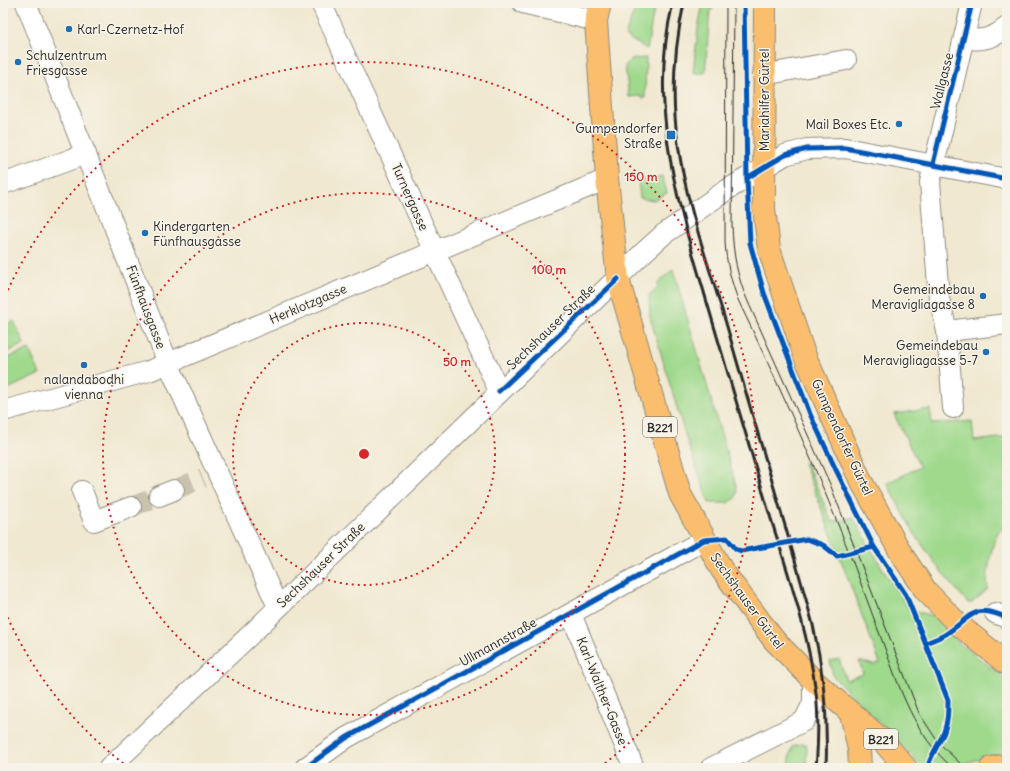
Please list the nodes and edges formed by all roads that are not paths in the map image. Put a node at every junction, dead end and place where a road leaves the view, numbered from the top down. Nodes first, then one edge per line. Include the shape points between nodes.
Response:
1 (26, 3) edge
2 (321, 3) edge
3 (523, 3) edge
4 (765, 3) edge
5 (972, 3) edge
6 (598, 12) edge
7 (1007, 27) edge
8 (964, 38) junction
9 (846, 60) dead end
10 (763, 75) junction
11 (86, 154) junction
12 (933, 164) junction
13 (763, 167) junction
14 (607, 179) junction
15 (1007, 180) edge
16 (3, 184) edge
17 (434, 251) junction
18 (618, 279) junction
19 (1007, 324) edge
20 (947, 331) junction
21 (168, 363) junction
22 (499, 391) junction
23 (953, 408) dead end
24 (3, 412) edge
25 (82, 491) dead end
26 (130, 507) tunnel mouth
27 (704, 540) junction
28 (278, 607) junction
29 (571, 614) junction
30 (1007, 664) edge
31 (813, 680) junction
32 (851, 714) junction
33 (1007, 765) edge
34 (109, 768) edge
35 (306, 768) edge
36 (634, 768) edge
37 (711, 768) edge
38 (860, 768) edge
39 (906, 768) edge
40 (991, 768) edge

1 - 11 street, Fünfhausgasse
2 - 17 street, Turnergasse
3 - 6 street
4 - 10 main road, Mariahilfer Gürtel
5 - 8 street, Wallgasse
6 - 14 main road, B221
7 - 8 street via 997,36 990,38 976,41
8 - 12 street, Wallgasse
9 - 10 street
10 - 13 main road, Mariahilfer Gürtel
11 - 16 street
11 - 21 street, Fünfhausgasse
12 - 13 street via 845,148 807,149
12 - 15 street
12 - 20 street, Wallgasse via 930,182 939,291
13 - 18 street, Mariahilfer Gürtel via 665,233
13 - 30 main road, Gumpendorfer Gürtel via 764,209 769,249 804,354 860,479 902,555 926,591 958,624
14 - 17 street, Herklotzgasse
14 - 18 main road, B221
17 - 21 street, Herklotzgasse
17 - 22 street, Turnergasse
18 - 22 street, Sechshauser Straße
18 - 27 main road, Sechshauser Gürtel / B221 via 680,494
19 - 20 street
20 - 23 street, Wallgasse
21 - 24 street, Herklotzgasse via 149,371
21 - 28 street, Fünfhausgasse via 210,475
22 - 28 street, Sechshauser Straße
25 - 26 street via 94,521
27 - 29 street, Ullmannstraße
27 - 31 main road, Sechshauser Gürtel / B221 via 722,570 774,640
28 - 34 street, Sechshauser Straße
29 - 35 street, Ullmannstraße via 346,738
29 - 36 street, Karl-Walther-Gasse
31 - 32 main road, Sechshauser Gürtel / B221
31 - 37 street via 813,703 804,720
32 - 38 main road via 859,749
32 - 39 main road, Sechshauser Gürtel / B221 via 881,739
33 - 40 main road

